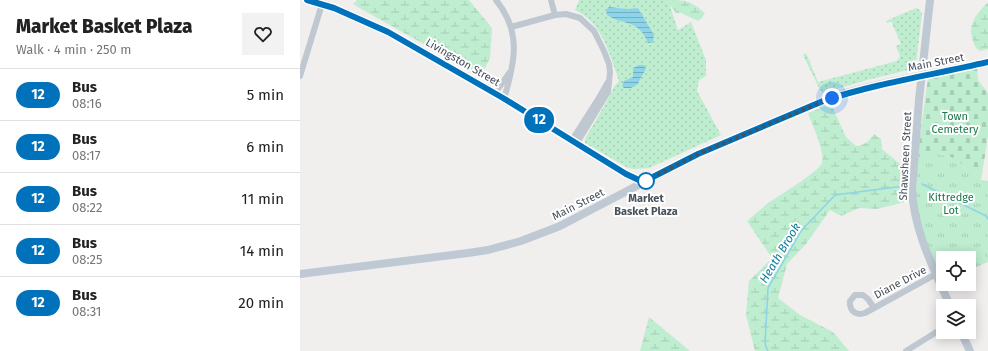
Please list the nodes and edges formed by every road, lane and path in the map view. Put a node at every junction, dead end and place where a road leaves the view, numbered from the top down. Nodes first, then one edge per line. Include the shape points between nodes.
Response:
1 (307, 0) edge
2 (496, 0) edge
3 (550, 0) edge
4 (930, 0) edge
5 (322, 4) junction
6 (555, 15) junction
7 (511, 27) junction
8 (988, 62) edge
9 (511, 71) junction
10 (300, 76) edge
11 (922, 76) junction
12 (495, 94) junction
13 (504, 99) junction
14 (575, 142) junction
15 (643, 182) junction
16 (300, 274) edge
17 (936, 274) joint
18 (874, 308) dead end
19 (936, 332) edge
20 (964, 339) edge
21 (906, 351) edge
22 (970, 351) edge

1 - 5 main road, Livingston Street
2 - 7 street
3 - 6 street
4 - 11 main road, Shawsheen Street
5 - 10 street
5 - 12 main road, Livingston Street via 384,29
6 - 7 street
6 - 14 street via 566,14 580,18 594,31 609,64 608,81
7 - 9 street via 515,50
8 - 11 main road, Main Street
9 - 12 street
9 - 13 street
11 - 15 main road, Main Street via 820,102 698,154
11 - 17 main road, Shawsheen Street via 913,202 921,237
12 - 13 main road, Livingston Street
13 - 14 main road, Livingston Street
14 - 15 main road, Livingston Street
15 - 16 main road, Main Street via 560,226 508,245 447,256
17 - 18 street, Diane Drive
19 - 21 street
20 - 22 main road

